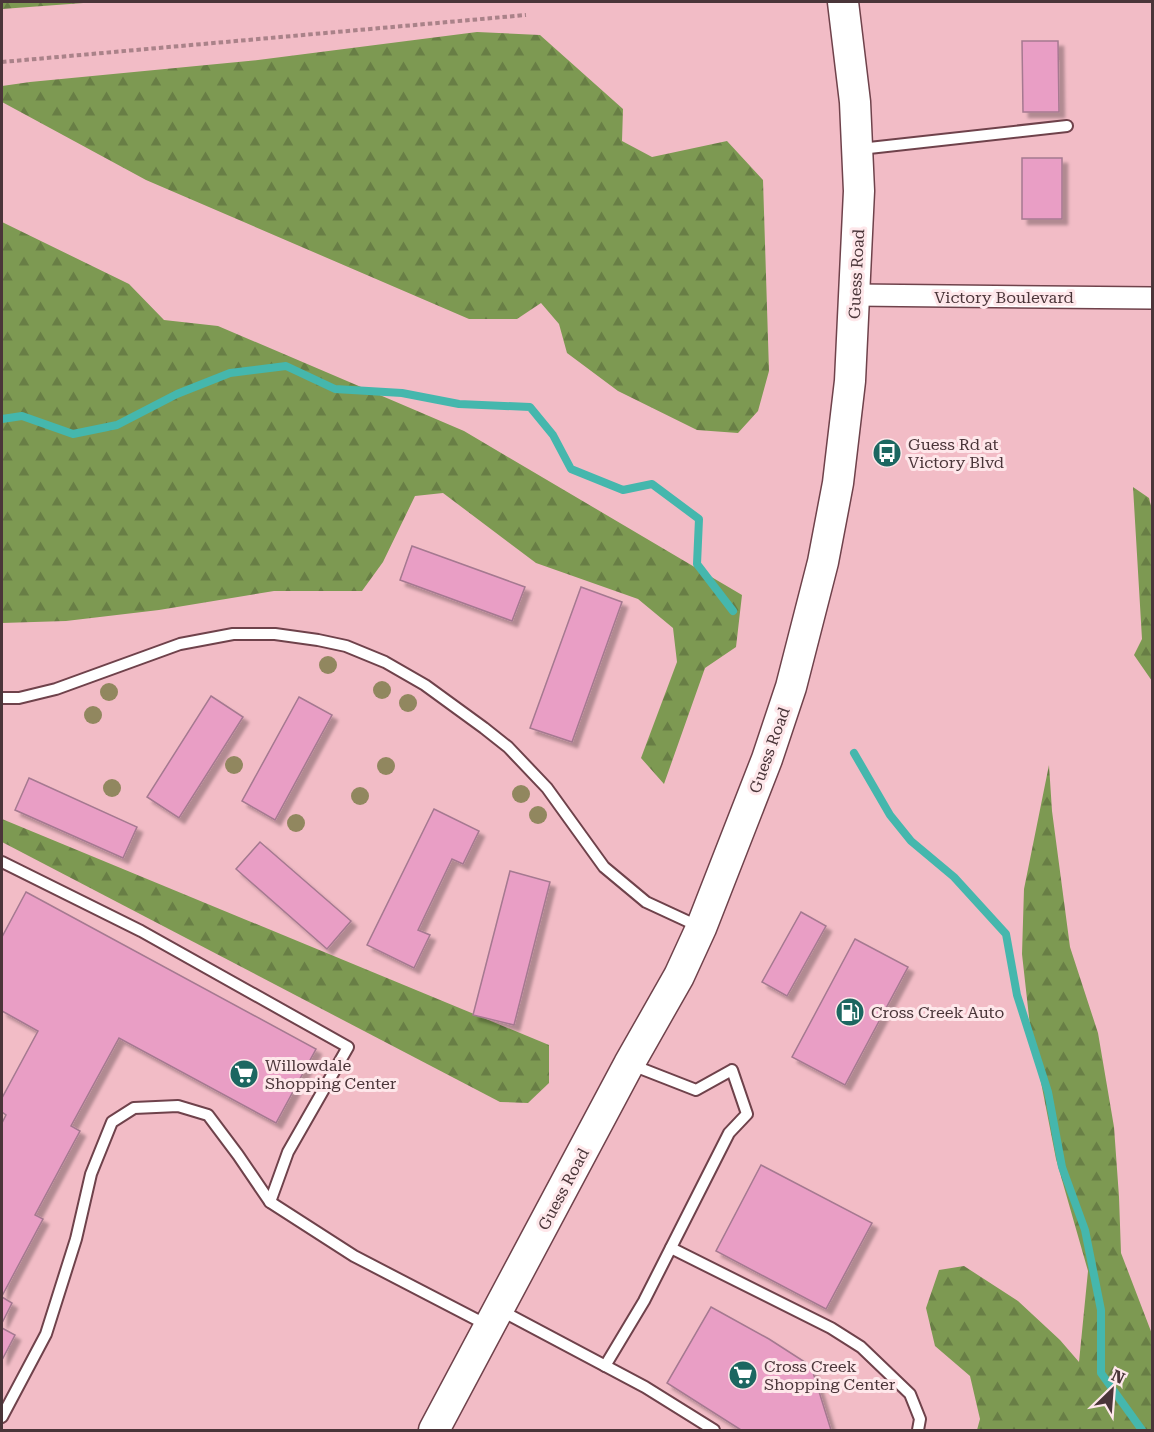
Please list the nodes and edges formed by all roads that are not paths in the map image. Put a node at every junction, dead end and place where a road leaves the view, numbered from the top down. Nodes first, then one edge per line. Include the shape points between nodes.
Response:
1 (843, 2) edge
2 (1067, 126) dead end
3 (857, 149) junction
4 (855, 295) junction
5 (1152, 298) edge
6 (2, 698) edge
7 (2, 862) edge
8 (701, 928) junction
9 (629, 1064) junction
10 (270, 1202) junction
11 (671, 1248) junction
12 (494, 1318) junction
13 (605, 1366) junction
14 (2, 1417) edge
15 (434, 1431) edge
16 (714, 1431) edge
17 (918, 1431) edge

1 - 3 main road, Guess Road
2 - 3 lane
3 - 4 main road, Guess Road
4 - 5 street, Victory Boulevard
4 - 8 main road, Guess Road via 838,483 823,562 793,680 767,759
6 - 8 lane via 56,689 180,644 233,634 275,634 346,646 425,685 508,747 547,788 604,867 646,902
7 - 10 lane via 141,931 348,1047 288,1152
8 - 9 main road, Guess Road via 679,976
9 - 11 lane via 696,1090 732,1070 747,1114 729,1133
9 - 12 main road, Guess Road
10 - 12 lane via 354,1256
10 - 14 lane via 208,1115 178,1106 134,1108 112,1122 91,1174 76,1239 46,1334
11 - 13 lane
11 - 17 lane via 861,1347 910,1394 920,1419
12 - 13 lane
12 - 15 main road, Guess Road
13 - 16 lane

